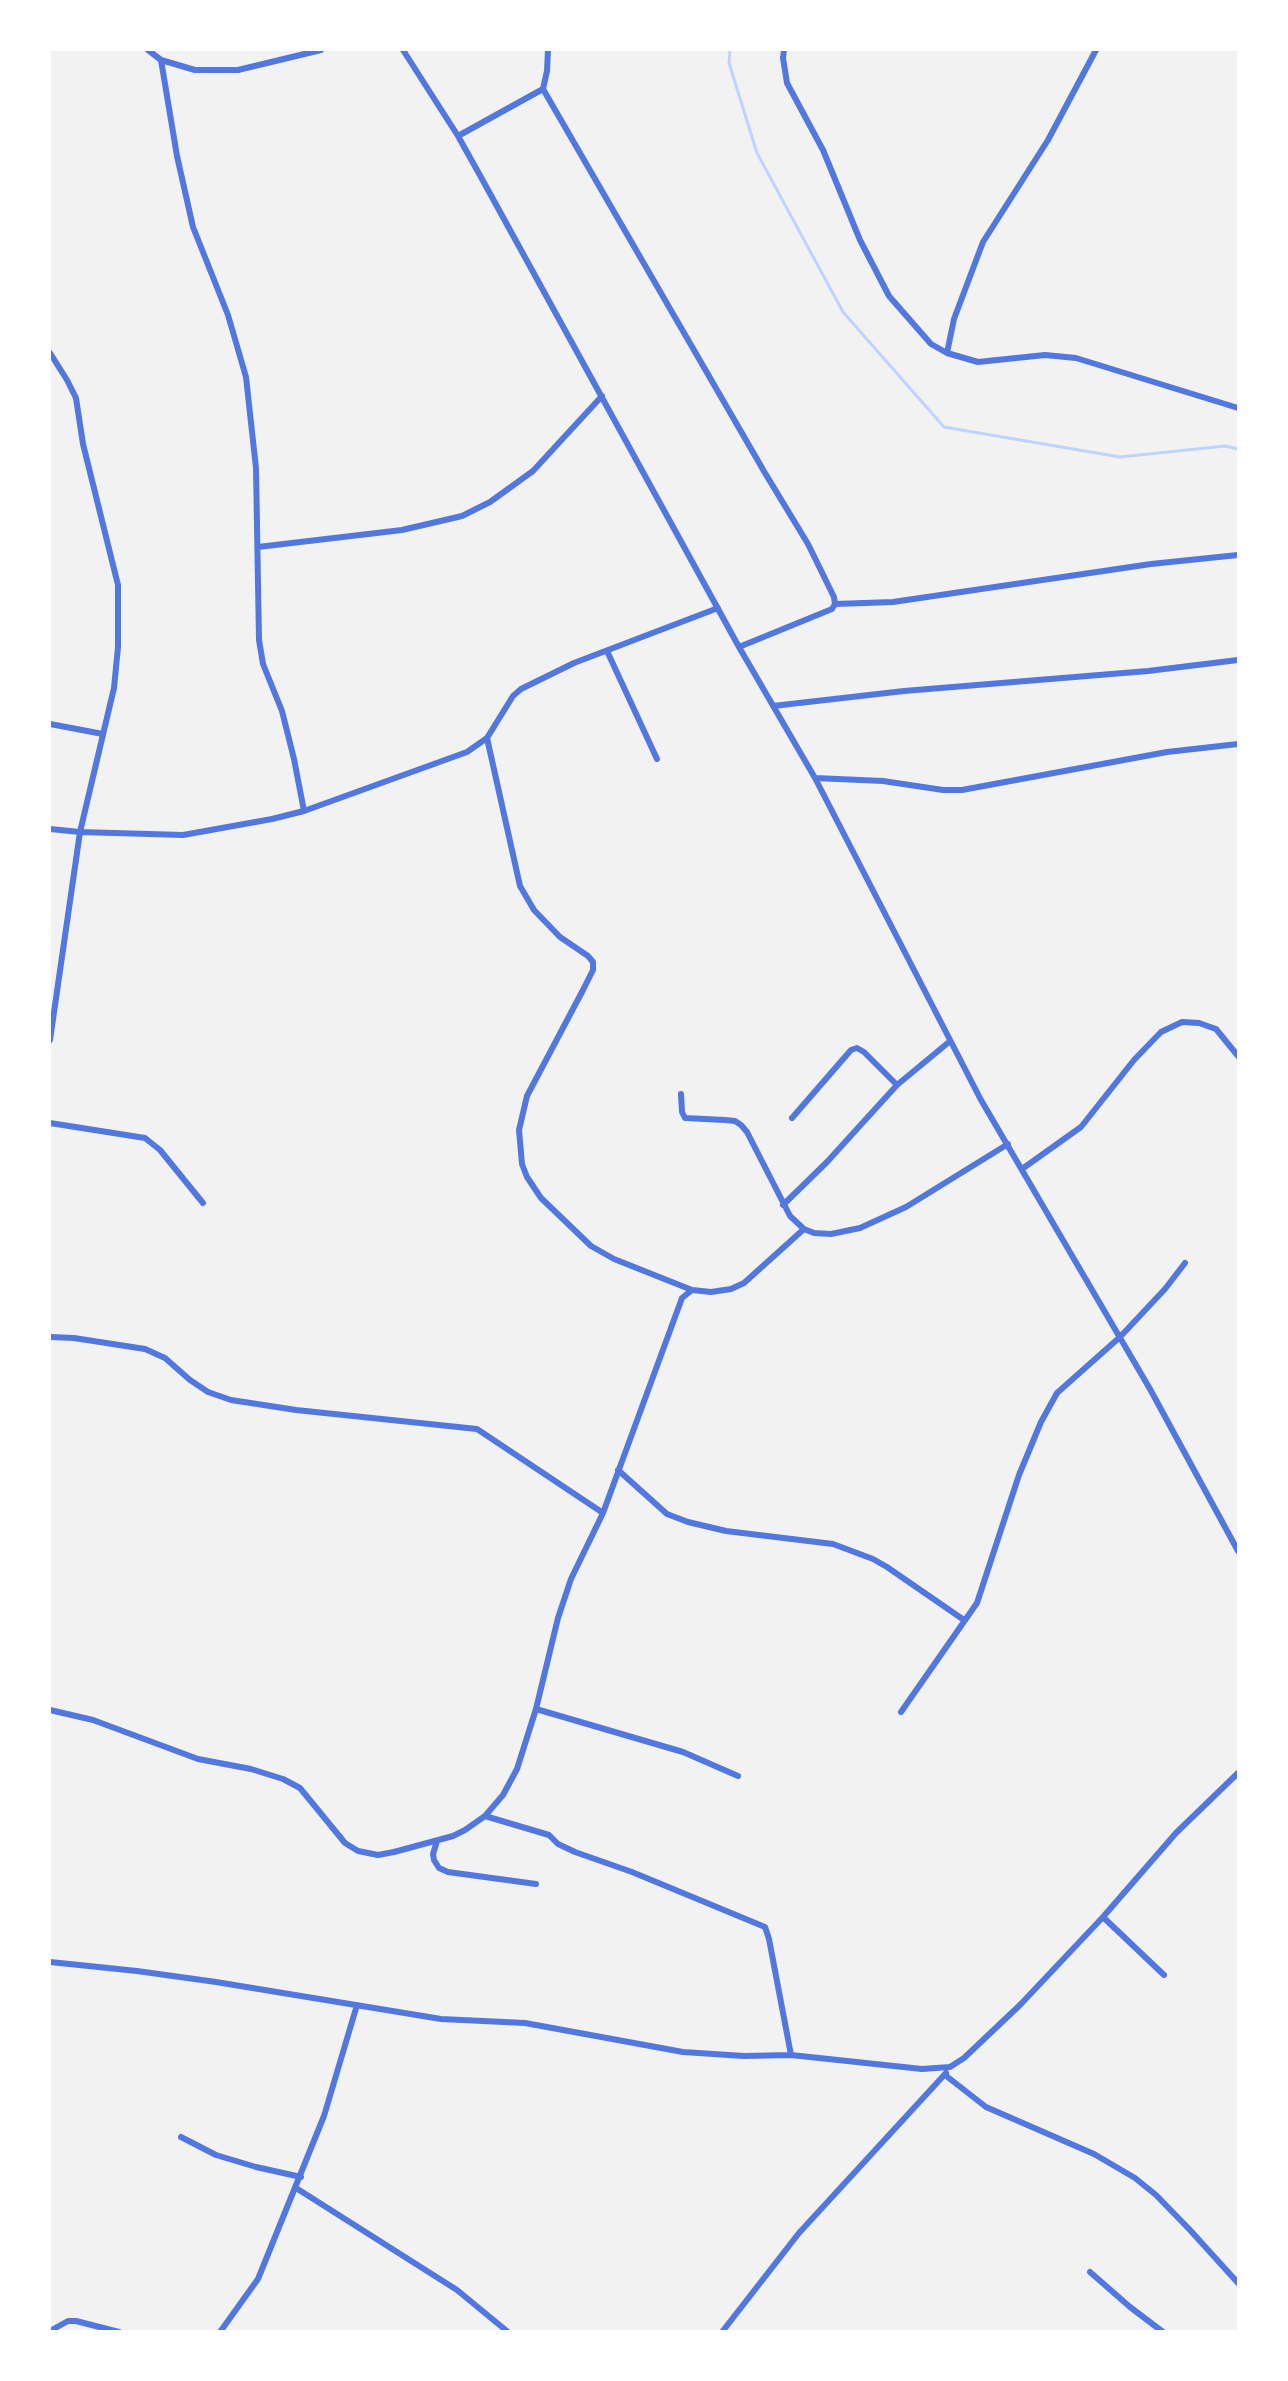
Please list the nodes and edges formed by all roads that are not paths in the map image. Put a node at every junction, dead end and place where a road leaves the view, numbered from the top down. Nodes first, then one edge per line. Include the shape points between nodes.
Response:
1 (148, 50) edge
2 (321, 50) edge
3 (403, 50) edge
4 (548, 50) edge
5 (784, 50) edge
6 (1096, 50) edge
7 (161, 60) junction
8 (543, 89) junction
9 (458, 136) junction
10 (50, 353) edge
11 (947, 353) junction
12 (602, 396) junction
13 (1239, 408) edge
14 (258, 548) junction
15 (1239, 555) edge
16 (835, 604) junction
17 (718, 608) junction
18 (739, 647) junction
19 (607, 651) junction
20 (1239, 660) edge
21 (773, 706) junction
22 (50, 724) edge
23 (103, 734) junction
24 (488, 738) junction
25 (1239, 744) edge
26 (657, 759) dead end
27 (814, 778) junction
28 (304, 811) junction
29 (50, 829) edge
30 (80, 832) junction
31 (50, 1040) edge
32 (949, 1042) junction
33 (1239, 1056) edge
34 (897, 1085) junction
35 (681, 1094) dead end
36 (792, 1118) dead end
37 (50, 1123) edge
38 (1008, 1144) junction
39 (1022, 1169) junction
40 (203, 1203) dead end
41 (783, 1205) junction
42 (804, 1229) junction
43 (1185, 1263) dead end
44 (692, 1290) junction
45 (50, 1337) edge
46 (1120, 1337) junction
47 (618, 1470) junction
48 (603, 1513) junction
49 (1239, 1551) edge
50 (964, 1620) junction
51 (536, 1709) junction
52 (50, 1710) edge
53 (901, 1712) dead end
54 (1239, 1773) edge
55 (738, 1776) dead end
56 (485, 1816) junction
57 (437, 1841) junction
58 (536, 1884) dead end
59 (1103, 1917) junction
60 (50, 1962) edge
61 (1164, 1974) dead end
62 (357, 2005) junction
63 (791, 2055) junction
64 (950, 2067) junction
65 (945, 2074) junction
66 (181, 2137) dead end
67 (301, 2177) junction
68 (296, 2188) junction
69 (1090, 2272) dead end
70 (1239, 2283) edge
71 (50, 2331) edge
72 (119, 2331) edge
73 (220, 2331) edge
74 (508, 2331) edge
75 (722, 2331) edge
76 (1163, 2331) edge

1 - 7 street
2 - 7 street via 238,70 195,70
3 - 9 street
4 - 8 street
5 - 11 street via 787,83 823,150 846,210 889,296 931,344
6 - 11 street via 1048,140 983,243 954,319
7 - 14 street via 193,227 228,315 246,377 256,468
8 - 9 street
8 - 16 street via 808,544
9 - 12 street
10 - 23 street via 76,399 83,444 118,585 114,688
11 - 13 street via 978,362 1045,355 1076,358
12 - 14 street via 533,471 462,516 402,530
12 - 17 street
14 - 28 street via 263,663 282,711
15 - 16 street via 1151,564 893,603
16 - 18 street via 832,609
17 - 18 street
17 - 19 street
18 - 21 street
19 - 24 street via 521,689
19 - 26 street
20 - 21 street
21 - 27 street
22 - 23 street
23 - 30 street
24 - 28 street via 467,752
24 - 44 street via 520,886 534,910 560,937 593,962 583,990 527,1096 519,1130 522,1164 542,1198 591,1246
25 - 27 street via 1167,752 962,790
27 - 32 street
28 - 30 street via 183,835
29 - 30 street
30 - 31 street
32 - 34 street
32 - 38 street
33 - 39 street via 1216,1029 1199,1023 1182,1022 1161,1032 1082,1127
34 - 36 street via 857,1048 851,1050
34 - 41 street
35 - 41 street via 686,1118 735,1121 741,1125
37 - 40 street via 145,1137
38 - 39 street
38 - 42 street via 906,1207 860,1228 831,1234
39 - 46 street
41 - 42 street
42 - 44 street via 744,1283 731,1289
43 - 46 street
44 - 47 street via 677,1309
45 - 48 street via 145,1349 165,1358 208,1392 231,1400 477,1430
46 - 49 street
46 - 50 street via 1057,1393 1041,1422 1019,1475 977,1603
47 - 48 street
47 - 50 street via 667,1514 726,1531 820,1542 853,1551 887,1567
48 - 51 street via 571,1579
50 - 53 street
51 - 55 street via 683,1752
51 - 56 street via 517,1769 503,1795
52 - 57 street via 93,1720 198,1759 283,1779 300,1788 345,1843 358,1851 378,1855
54 - 59 street via 1176,1833
56 - 57 street via 465,1830
56 - 63 street via 549,1835 575,1852 765,1927
57 - 58 street via 434,1860 448,1872
59 - 61 street
59 - 64 street via 1020,2005
60 - 62 street via 137,1971
62 - 63 street via 441,2019 525,2023 683,2052
62 - 67 street
63 - 64 street via 922,2069
64 - 65 street
65 - 70 street via 986,2107 1094,2154 1135,2178
65 - 75 street via 799,2233
66 - 67 street via 216,2155
67 - 68 street
68 - 73 street via 258,2279
68 - 74 street via 457,2290
69 - 76 street
71 - 72 street via 76,2321

